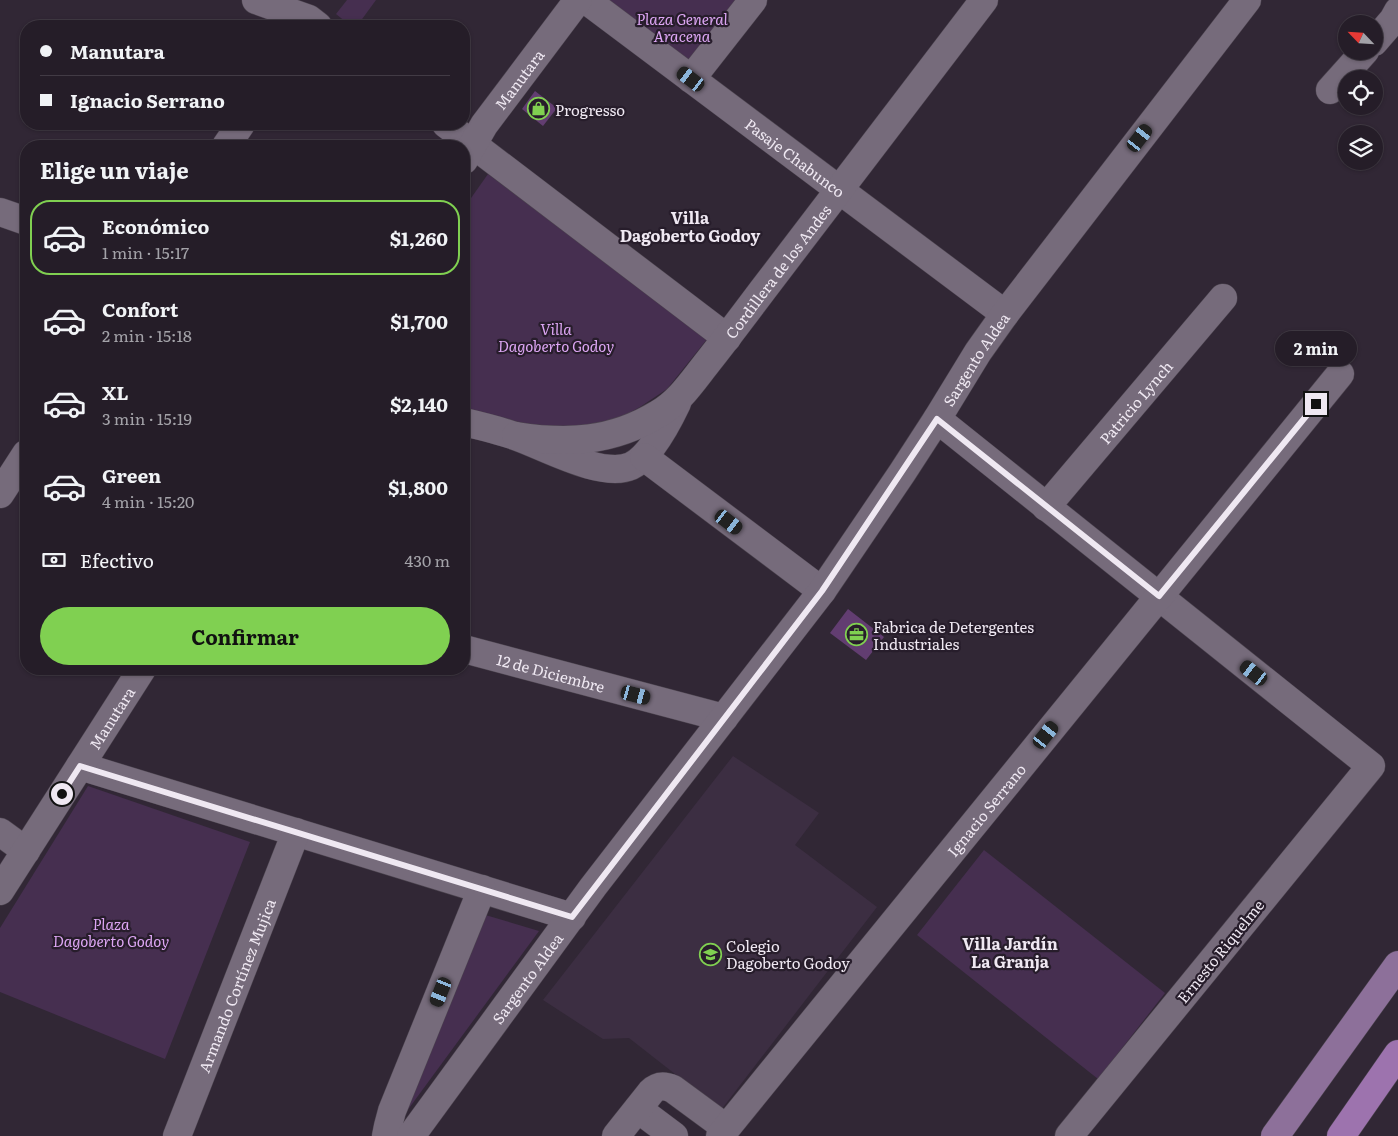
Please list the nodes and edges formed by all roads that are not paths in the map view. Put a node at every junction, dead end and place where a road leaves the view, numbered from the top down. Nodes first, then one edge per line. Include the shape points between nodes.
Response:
1 (256, 0) edge
2 (578, 0) edge
3 (586, 0) edge
4 (752, 0) edge
5 (984, 0) edge
6 (1247, 0) edge
7 (1396, 17) edge
8 (313, 18) edge
9 (1383, 32) edge
10 (1357, 60) edge
11 (691, 79) junction
12 (1330, 90) dead end
13 (451, 130) edge
14 (458, 140) edge
15 (470, 150) edge
16 (470, 154) edge
17 (839, 190) junction
18 (0, 212) edge
19 (20, 219) edge
20 (1223, 298) dead end
21 (1005, 314) junction
22 (726, 338) junction
23 (1340, 374) dead end
24 (678, 399) junction
25 (937, 419) junction
26 (470, 424) edge
27 (516, 436) junction
28 (644, 457) junction
29 (1046, 506) junction
30 (822, 591) junction
31 (1159, 596) junction
32 (470, 651) edge
33 (138, 675) edge
34 (724, 718) junction
35 (80, 766) junction
36 (0, 832) edge
37 (296, 832) junction
38 (26, 851) junction
39 (482, 889) junction
40 (0, 891) edge
41 (572, 917) junction
42 (1398, 966) edge
43 (1398, 1054) edge
44 (638, 1109) junction
45 (723, 1132) edge
46 (177, 1136) edge
47 (386, 1136) edge
48 (411, 1136) edge
49 (616, 1136) edge
50 (674, 1136) edge
51 (1070, 1136) edge
52 (1276, 1136) edge
53 (1341, 1136) edge

1 - 8 street
2 - 15 street, Manutara via 484,125
3 - 11 street, Pasaje Chabunco
4 - 11 street
5 - 17 street, Cordillera de los Andes
6 - 21 street, Sargento Aldea
7 - 9 street
10 - 12 street
11 - 17 street, Pasaje Chabunco
13 - 14 street
16 - 22 street
17 - 21 street, Pasaje Chabunco
17 - 22 street, Cordillera de los Andes
18 - 19 street
20 - 29 street, Patricio Lynch
21 - 25 street, Sargento Aldea
22 - 24 street, Cordillera de los Andes
23 - 31 street, Ignacio Serrano
24 - 27 street, Cordillera de los Andes via 641,423 598,437 554,441
24 - 28 street, Cordillera de los Andes
25 - 29 street
25 - 30 street, Sargento Aldea
26 - 27 street
27 - 28 street via 607,469 629,467
28 - 30 street
29 - 31 street
30 - 34 street, Sargento Aldea
31 - 45 street, Ignacio Serrano
31 - 51 street, Ernesto Riquelme via 1371,766
32 - 34 street, 12 de Diciembre
33 - 35 street, Manutara
34 - 41 street, Sargento Aldea
35 - 37 street
35 - 38 street, Manutara
36 - 38 street
37 - 39 street
37 - 46 street, Armando Cortínez Mujica
38 - 40 street, Manutara
39 - 41 street
39 - 47 street via 392,1111
41 - 48 street, Sargento Aldea
42 - 52 main road
43 - 53 highway
44 - 45 street, Ignacio Serrano via 655,1088 668,1086
44 - 49 street, Ignacio Serrano
44 - 50 street

